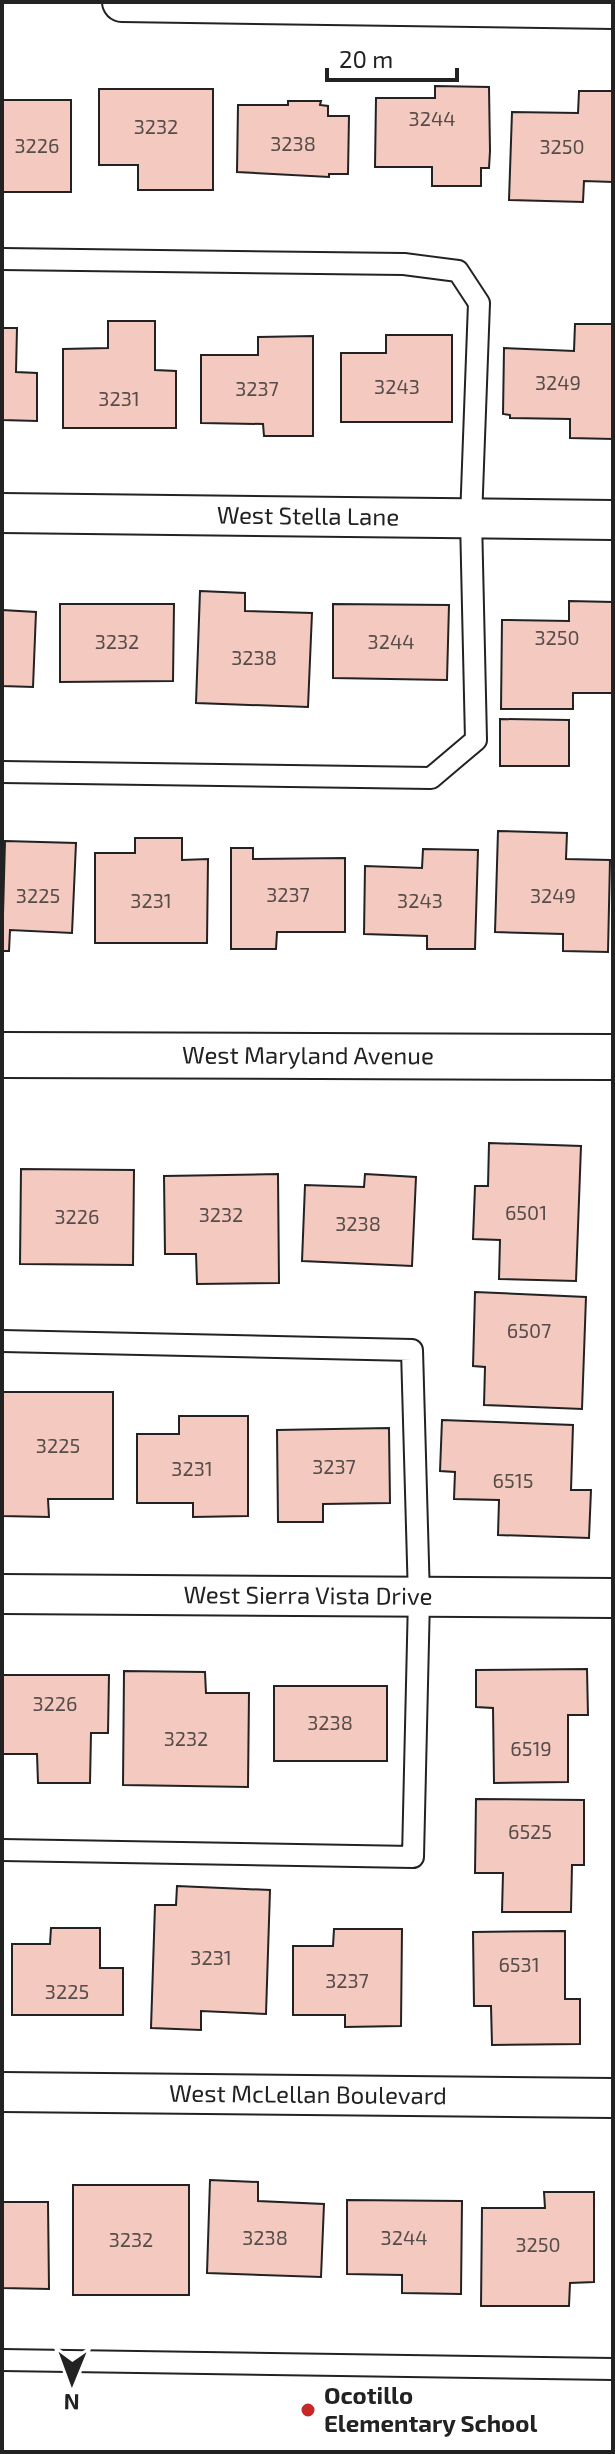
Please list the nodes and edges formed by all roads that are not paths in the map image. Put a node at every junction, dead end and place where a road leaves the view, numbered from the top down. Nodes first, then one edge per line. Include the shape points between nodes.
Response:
1 (122, 2) edge
2 (613, 9) edge
3 (2, 259) edge
4 (2, 513) edge
5 (471, 519) junction
6 (613, 520) edge
7 (2, 772) edge
8 (2, 1055) edge
9 (613, 1057) edge
10 (2, 1341) edge
11 (2, 1594) edge
12 (419, 1598) junction
13 (613, 1598) edge
14 (2, 1850) edge
15 (2, 2092) edge
16 (613, 2098) edge
17 (2, 2360) edge
18 (613, 2369) edge

1 - 2 street
3 - 5 lane via 404,264 458,271 479,303
4 - 5 street, West Stella Lane
5 - 6 street, West Stella Lane
5 - 7 lane via 476,740 431,778
8 - 9 street, West Maryland Avenue
10 - 12 lane via 412,1350
11 - 12 street, West Sierra Vista Drive
12 - 13 street, West Sierra Vista Drive
12 - 14 lane via 413,1857
15 - 16 street, West McLellan Boulevard
17 - 18 lane

